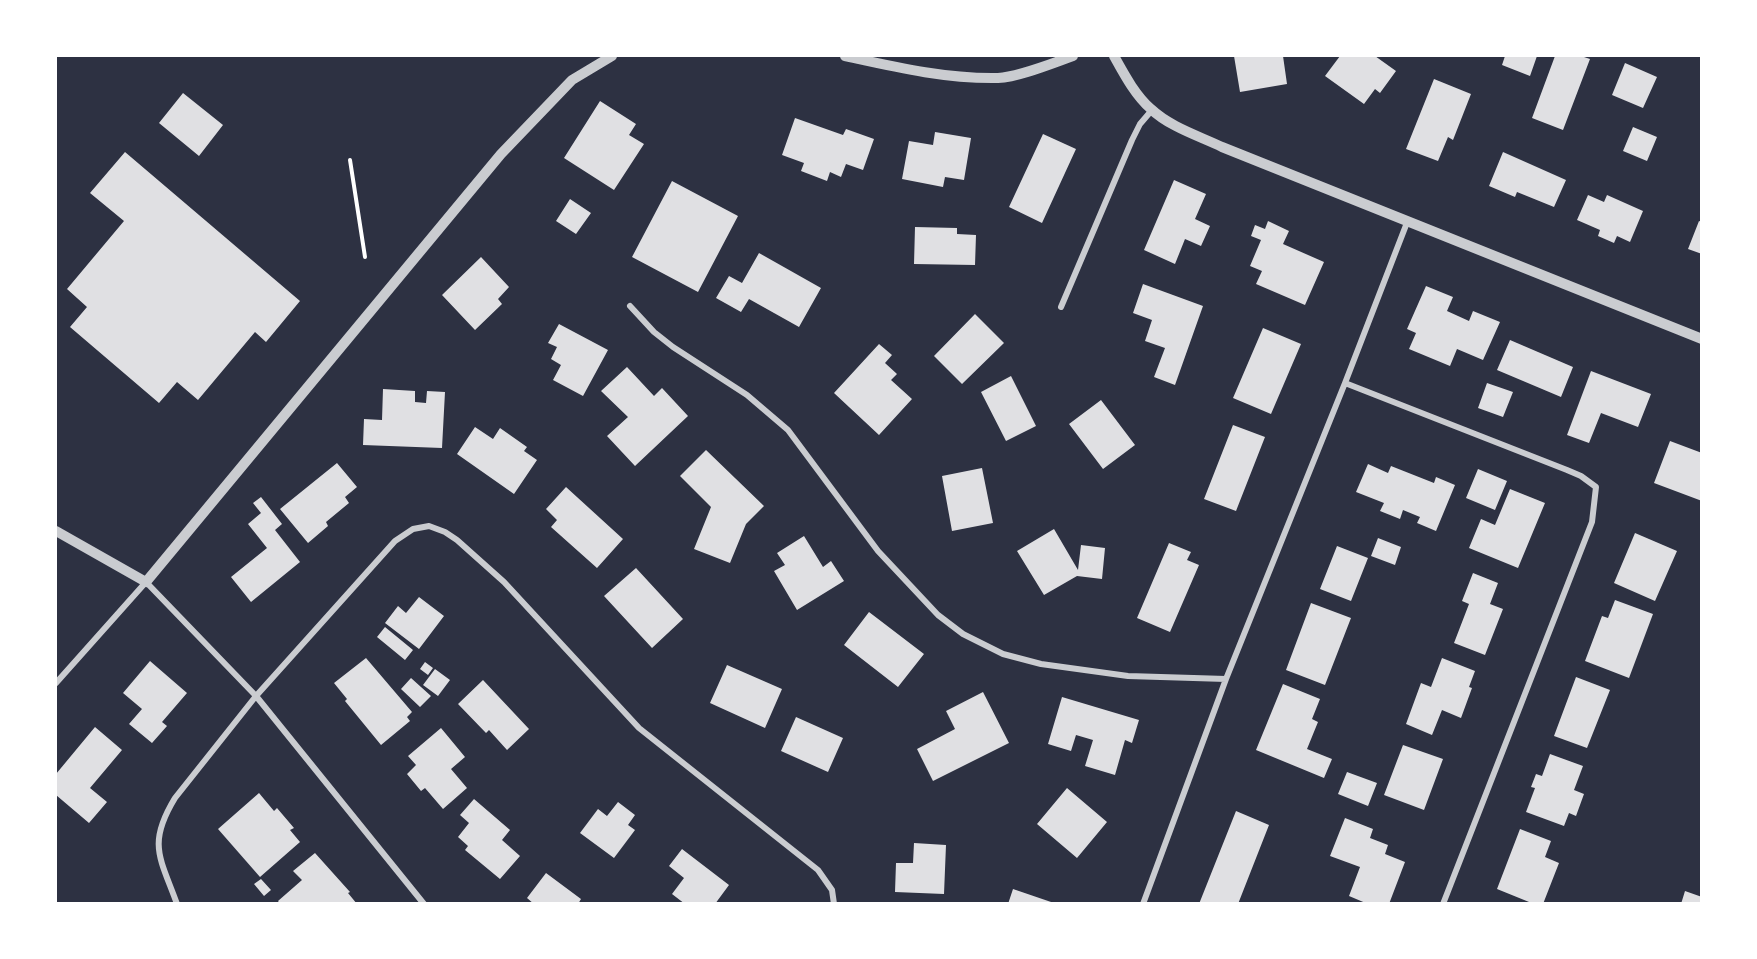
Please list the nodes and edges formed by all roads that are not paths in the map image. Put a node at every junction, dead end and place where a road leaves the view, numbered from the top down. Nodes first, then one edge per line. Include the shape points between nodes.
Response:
1 (612, 56) edge
2 (844, 56) edge
3 (1073, 56) edge
4 (1114, 56) edge
5 (1152, 110) junction
6 (1408, 220) junction
7 (630, 306) dead end
8 (1061, 308) dead end
9 (1701, 339) edge
10 (1346, 383) junction
11 (56, 531) edge
12 (146, 582) junction
13 (1226, 679) junction
14 (56, 683) edge
15 (256, 696) junction
16 (177, 903) edge
17 (424, 903) edge
18 (834, 903) edge
19 (1143, 903) edge
20 (1443, 903) edge

1 - 12 street via 572,80 501,154
2 - 3 street via 922,73 1000,78
4 - 5 street
5 - 6 street via 1222,147
5 - 8 street via 1132,140
6 - 9 street
6 - 10 street
7 - 13 street via 673,347 747,395 788,430 878,550 938,615 963,634 1003,654 1041,664 1128,676
10 - 13 street
10 - 20 street via 1567,470 1596,487 1592,522
11 - 12 street
12 - 14 street
12 - 15 street
13 - 19 street
15 - 16 street via 164,815 158,834 159,854
15 - 17 street
15 - 18 street via 395,540 413,529 429,526 457,540 504,582 639,728 800,853 832,890

